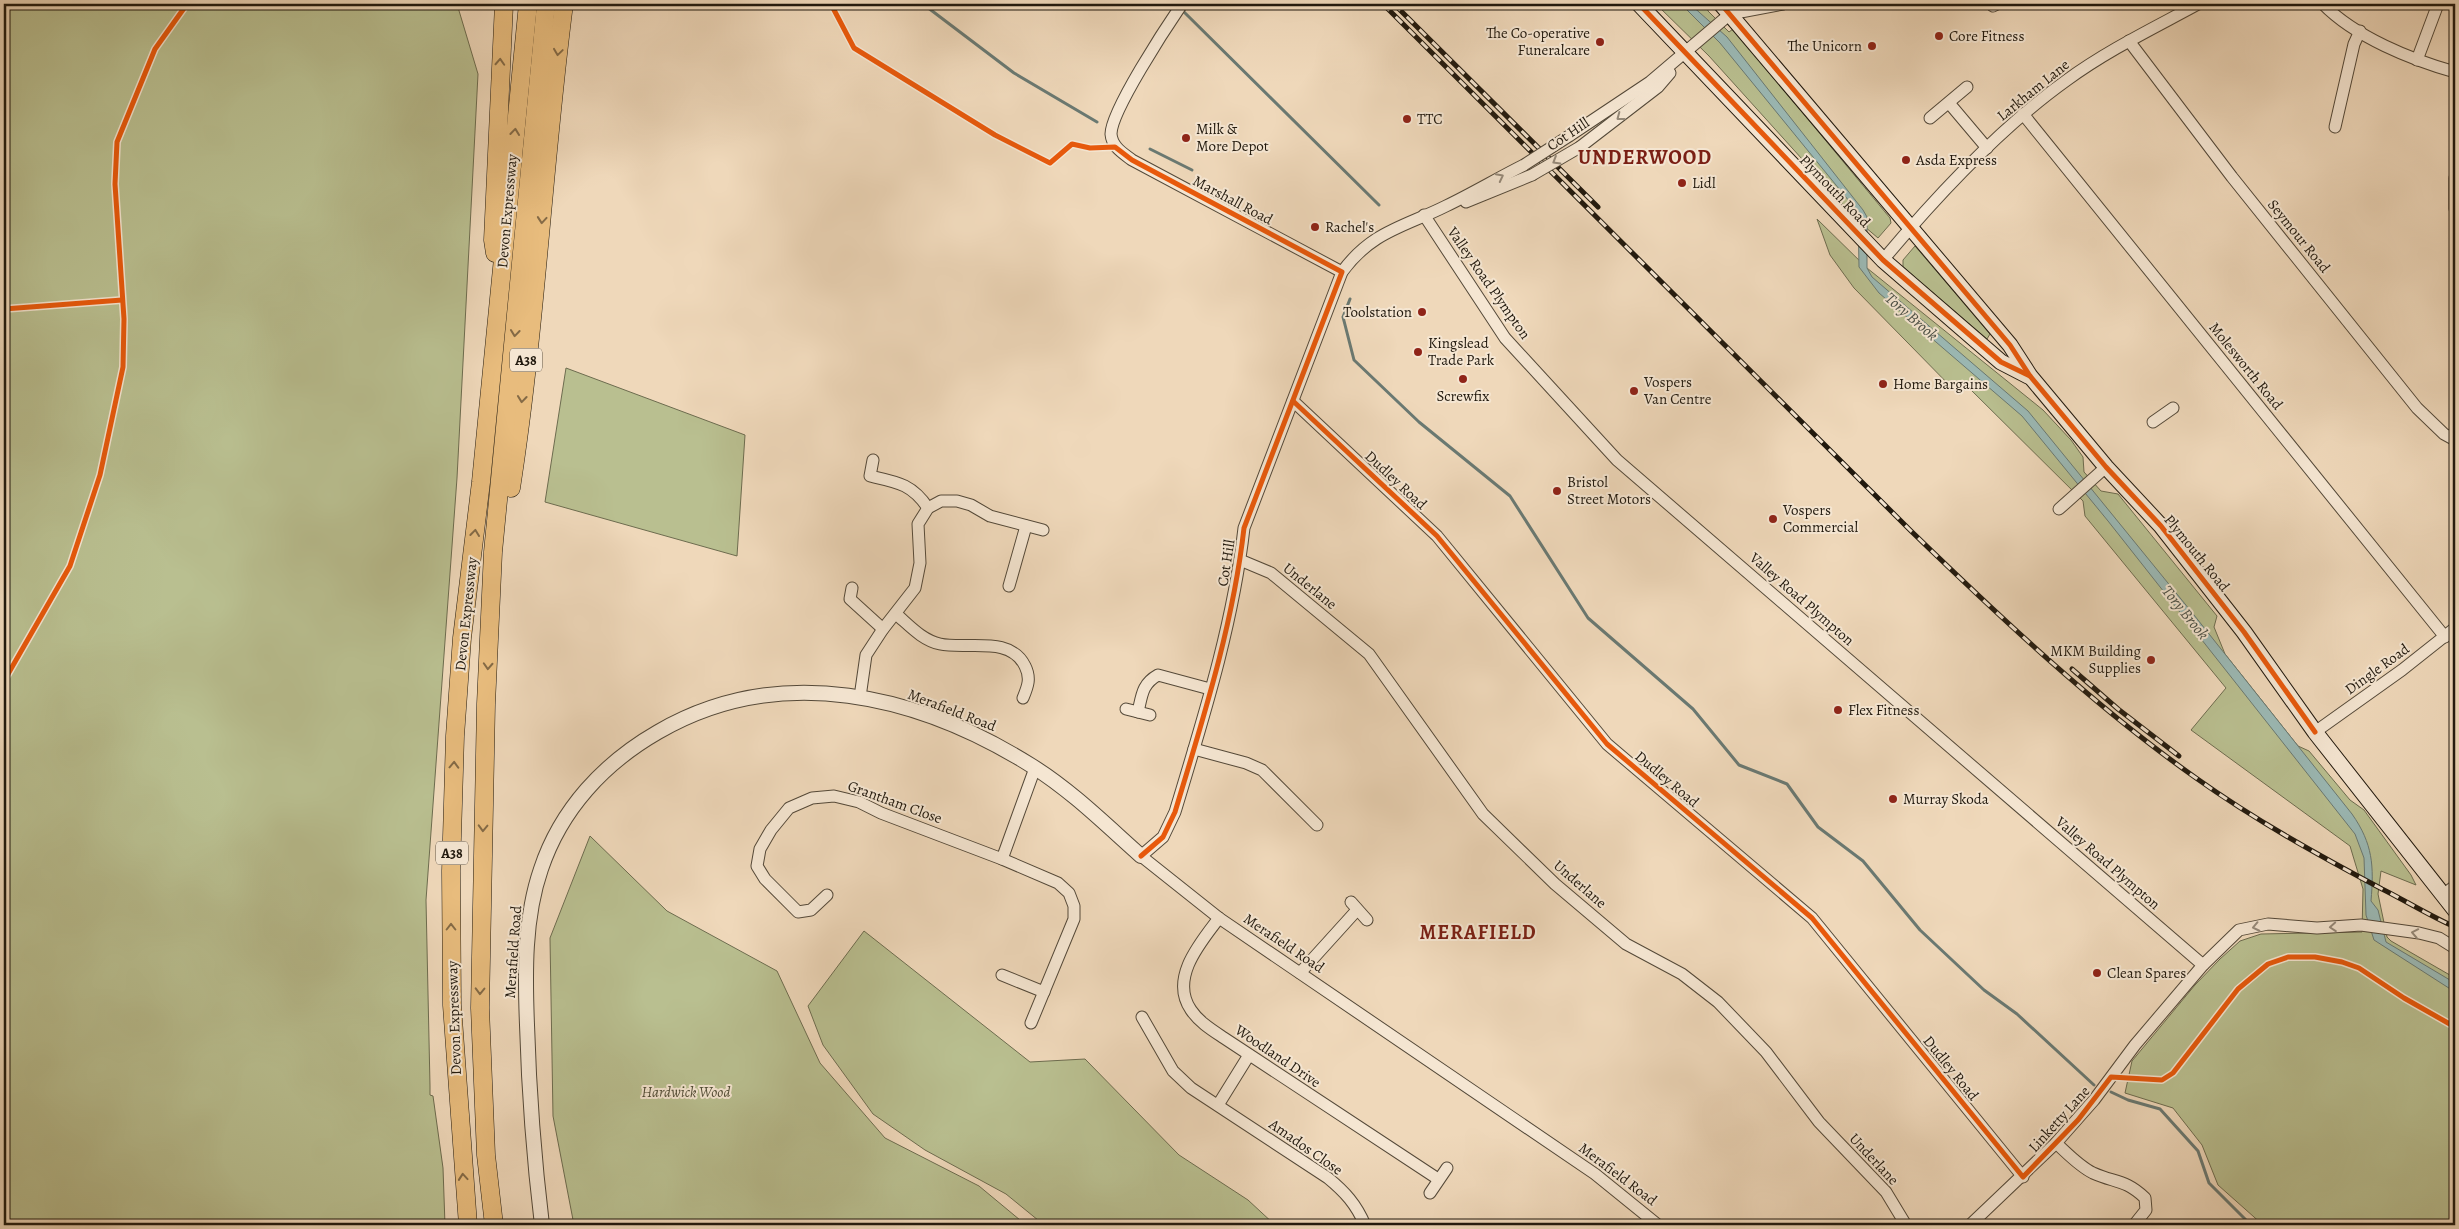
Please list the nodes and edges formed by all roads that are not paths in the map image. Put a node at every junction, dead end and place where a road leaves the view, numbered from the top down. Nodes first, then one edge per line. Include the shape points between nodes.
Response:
1 (504, 4) edge
2 (528, 4) edge
3 (546, 4) edge
4 (564, 4) edge
5 (1182, 4) edge
6 (1639, 4) edge
7 (1783, 4) edge
8 (2198, 4) edge
9 (2323, 4) edge
10 (2438, 4) edge
11 (2181, 8) edge
12 (1726, 9) edge
13 (2360, 31) junction
14 (2130, 41) junction
15 (1687, 52) junction
16 (2418, 60) junction
17 (2455, 72) edge
18 (1967, 87) dead end
19 (551, 101) junction
20 (1949, 103) junction
21 (2023, 114) junction
22 (1930, 118) dead end
23 (2335, 127) dead end
24 (1987, 148) junction
25 (2455, 178) edge
26 (2455, 202) edge
27 (1445, 207) junction
28 (2455, 209) edge
29 (528, 210) junction
30 (1424, 215) junction
31 (1910, 228) junction
32 (1883, 260) junction
33 (1342, 272) junction
34 (501, 285) junction
35 (2030, 376) junction
36 (1293, 401) junction
37 (2173, 408) dead end
38 (2153, 422) dead end
39 (2455, 440) edge
40 (873, 460) dead end
41 (2106, 467) junction
42 (928, 508) junction
43 (2059, 509) dead end
44 (1026, 526) junction
45 (1043, 530) dead end
46 (1240, 560) junction
47 (1009, 586) dead end
48 (852, 588) dead end
49 (896, 614) junction
50 (490, 617) junction
51 (2455, 628) edge
52 (883, 629) junction
53 (2445, 637) junction
54 (1210, 689) junction
55 (860, 697) junction
56 (1023, 698) dead end
57 (1126, 710) dead end
58 (2315, 732) junction
59 (1194, 749) junction
60 (1035, 768) junction
61 (1317, 825) dead end
62 (1141, 856) junction
63 (1002, 859) junction
64 (2455, 886) edge
65 (826, 895) dead end
66 (2450, 904) edge
67 (1219, 918) junction
68 (1367, 920) dead end
69 (2455, 948) edge
70 (2203, 965) junction
71 (1300, 973) junction
72 (1002, 975) dead end
73 (1044, 992) junction
74 (1142, 1017) dead end
75 (1031, 1023) dead end
76 (1249, 1055) junction
77 (1218, 1105) junction
78 (2056, 1143) junction
79 (1447, 1168) dead end
80 (2023, 1177) junction
81 (1438, 1179) junction
82 (1430, 1193) dead end
83 (468, 1225) edge
84 (494, 1225) edge
85 (542, 1225) edge
86 (1365, 1225) edge
87 (1658, 1225) edge
88 (1906, 1225) edge
89 (1970, 1225) edge
90 (2134, 1225) edge

34 -> 1 highway, A38 via 493,240
34 -> 2 highway, Devon Expressway / A38
3 - 29 highway, Devon Expressway / A38
4 -> 19 highway, A38
5 - 33 street, Marshall Road via 1116,113 1111,135 1115,147 1132,160
6 - 15 main road, Plymouth Road
7 - 12 street
8 - 11 street, Larkham Lane
9 - 13 street
10 - 16 street
11 - 14 street, Larkham Lane
12 - 15 street, Cot Hill via 1718,25
12 - 31 main road, Plymouth Road
13 - 16 street
13 - 23 street via 2354,44
14 - 21 street, Larkham Lane via 2067,80
14 - 39 street, Seymour Road via 2232,177 2417,408
27 -> 15 street, Cot Hill, bridge via 1524,165 1650,82
15 -> 27 street, Cot Hill, bridge via 1658,87 1580,147 1532,175 1472,200
15 - 32 main road, Plymouth Road
16 - 17 street
18 - 20 street
19 - 29 highway, A38
19 -> 50 highway, A38 via 541,226 515,459
20 - 22 street
20 - 24 street
21 - 24 street, Larkham Lane
21 - 53 street, Molesworth Road
24 - 31 street, Larkham Lane
25 - 26 street
26 - 28 street
27 - 30 street, Cot Hill
29 -> 50 highway, Devon Expressway / A38 via 493,552
30 - 33 street, Cot Hill via 1372,240
30 - 70 street, Valley Road Plympton via 1505,338 1617,460
31 - 32 street, Larkham Lane
31 - 35 main road, Plymouth Road via 2010,345
32 - 35 main road, Plymouth Road via 2001,362
33 - 36 street, Cot Hill
83 -> 34 highway, Devon Expressway / A38 via 452,1005 455,736 462,638
35 - 41 main road, Plymouth Road
36 - 46 street, Cot Hill via 1244,528
36 - 80 street, Dudley Road via 1437,536 1607,744 1812,918
37 - 38 street
40 - 42 street via 870,476 909,487
41 - 43 street
41 - 58 main road, Plymouth Road via 2161,526 2244,632
42 - 44 street via 941,501 957,501 972,505 990,516
42 - 49 street via 918,524 920,563 915,588
44 - 45 street
44 - 47 street
46 - 54 street, Cot Hill via 1223,648
46 - 88 street, Underlane via 1271,573 1369,654 1483,814 1555,884 1626,944 1682,974 1718,1002 1766,1052 1819,1122 1886,1192
48 - 52 street via 850,599
49 - 52 street
49 - 56 street via 922,637 941,644 1008,649 1022,659 1028,674
50 -> 84 highway, Devon Expressway / A38 via 480,1008 486,1156
51 - 53 street, Dingle Road
52 - 55 street via 866,655
53 - 58 street, Dingle Road
54 - 57 street via 1158,675 1148,680 1143,690 1144,713
54 - 59 street, Cot Hill
55 - 60 street, Merafield Road via 920,712 983,737
55 - 85 street, Merafield Road via 787,692 739,699 674,722 637,744 600,774 566,815 541,868 529,916 526,989 529,1086
58 - 66 main road, Plymouth Road
59 - 61 street via 1262,770
59 - 62 street, Cot Hill via 1175,812 1163,837
60 - 62 street, Merafield Road via 1092,812
60 - 63 street
62 - 67 street, Merafield Road
63 - 65 street, Grantham Close via 859,802 834,796 812,798 789,808 771,830 760,849 757,866 765,879 798,912 811,910
63 - 73 street, Grantham Close via 1058,883 1069,893 1074,906 1074,919
64 - 66 street
67 - 71 street, Merafield Road
67 - 76 street, Woodland Drive via 1193,953 1185,974 1185,992 1190,1009 1204,1024
68 - 71 street via 1354,906
69 -> 70 street, Linketty Lane via 2439,938 2386,928 2268,924 2240,930
70 - 78 street, Linketty Lane
71 - 87 street, Merafield Road via 1595,1174
72 - 73 street
73 - 75 street, Grantham Close
74 - 77 street, Amados Close via 1173,1071 1191,1088
76 - 77 street
76 - 81 street, Woodland Drive
77 - 86 street, Amados Close via 1328,1178 1347,1194
78 - 80 street, Linketty Lane
78 - 90 street via 2094,1173 2125,1182 2145,1198 2146,1210
79 - 81 street
80 - 89 street, Linketty Lane
81 - 82 street

